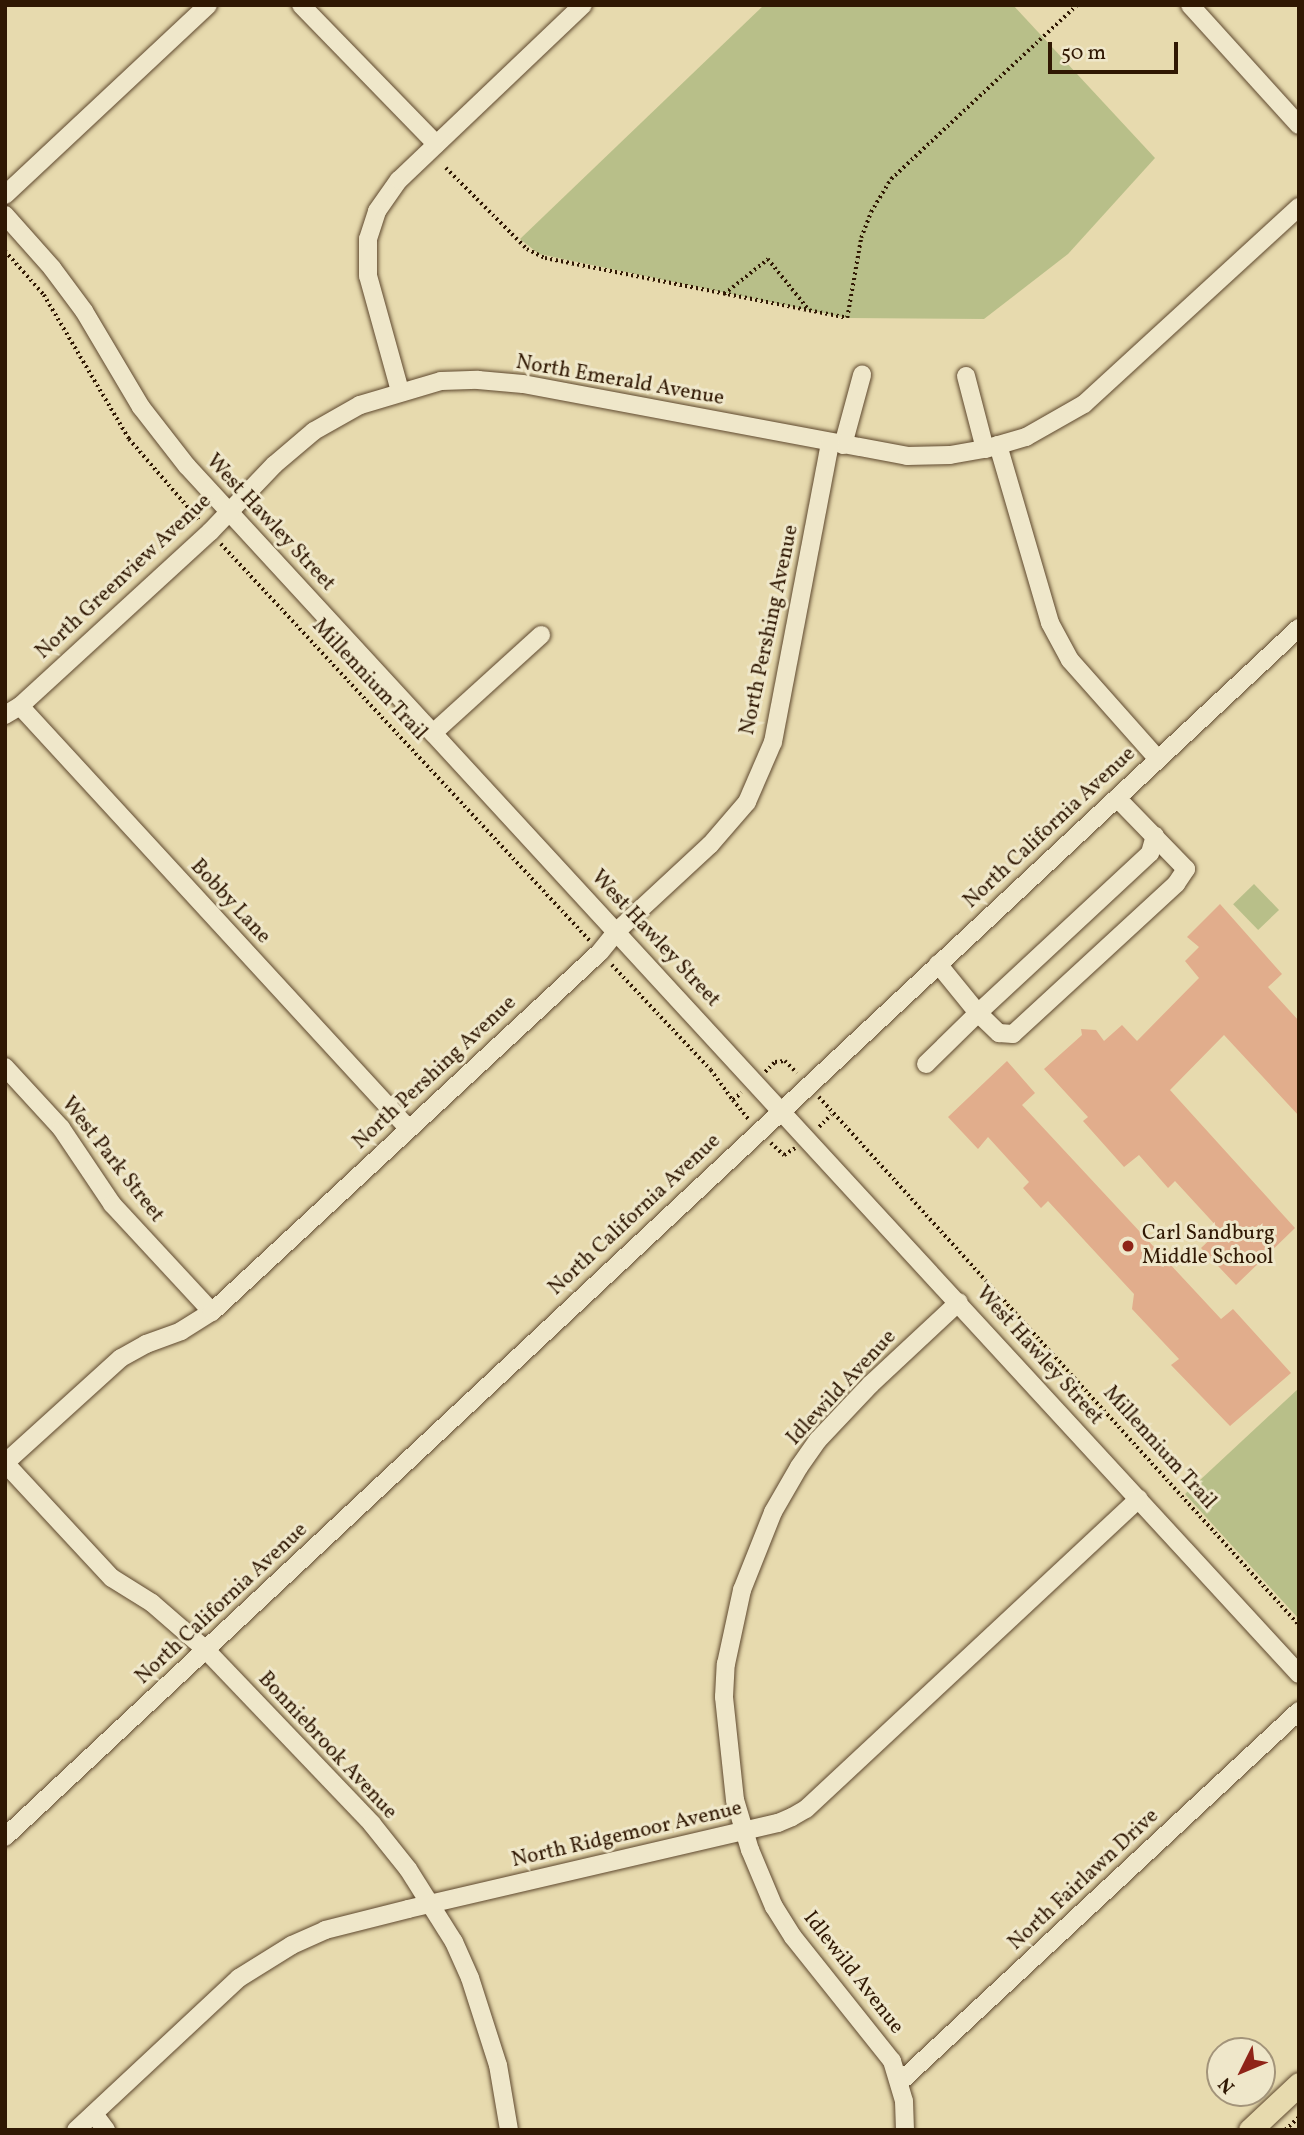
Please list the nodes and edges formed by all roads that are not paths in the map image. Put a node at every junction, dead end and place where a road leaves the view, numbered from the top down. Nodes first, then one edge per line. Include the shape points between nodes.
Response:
1 (208, 5) edge
2 (301, 5) edge
3 (583, 5) edge
4 (1190, 5) edge
5 (1299, 125) edge
6 (436, 144) junction
7 (5, 195) edge
8 (1299, 207) edge
9 (5, 215) edge
10 (862, 375) dead end
11 (966, 376) dead end
12 (400, 391) junction
13 (836, 444) junction
14 (991, 447) junction
15 (227, 511) junction
16 (1299, 628) edge
17 (541, 635) dead end
18 (12, 710) edge
19 (433, 733) junction
20 (1158, 759) junction
21 (1117, 798) junction
22 (1155, 836) junction
23 (617, 931) junction
24 (938, 964) junction
25 (978, 1013) junction
26 (926, 1064) dead end
27 (5, 1066) edge
28 (782, 1109) junction
29 (408, 1128) junction
30 (959, 1302) junction
31 (212, 1312) junction
32 (5, 1463) edge
33 (1139, 1499) junction
34 (206, 1650) junction
35 (1299, 1674) edge
36 (1299, 1711) edge
37 (9, 1825) edge
38 (744, 1831) junction
39 (432, 1903) junction
40 (900, 2082) junction
41 (1299, 2084) edge
42 (94, 2114) junction
43 (76, 2130) edge
44 (107, 2130) edge
45 (509, 2130) edge
46 (905, 2130) edge
47 (1250, 2130) edge

1 - 7 street
2 - 6 street
3 - 6 street
4 - 5 street
6 - 12 street via 399,180 377,211 368,239 368,276
8 - 14 street via 1084,404 1026,437
9 - 15 street, West Hawley Street via 84,311 158,432
10 - 13 street, North Pershing Avenue
11 - 14 street
12 - 13 street, North Emerald Avenue via 441,382 523,384
12 - 15 street, North Greenview Avenue via 360,405 314,431
13 - 14 street via 907,456 950,455
13 - 23 street, North Pershing Avenue via 773,742 747,802 710,845
14 - 20 street via 1050,623 1070,660
15 - 18 street, North Greenview Avenue via 210,532
15 - 19 street, West Hawley Street
16 - 20 street, North California Avenue
17 - 19 street
18 - 29 street, Bobby Lane
19 - 23 street, West Hawley Street
20 - 21 street, North California Avenue
21 - 22 street
21 - 24 street, North California Avenue
22 - 25 street via 1150,853
22 - 25 street via 1186,869 1176,884 1013,1034 999,1033
23 - 28 street, West Hawley Street
23 - 29 street, North Pershing Avenue via 600,952
24 - 25 street
24 - 28 street, North California Avenue
25 - 26 street
27 - 31 street, West Park Street via 61,1128 112,1204
28 - 30 street, West Hawley Street
28 - 34 street, North California Avenue
29 - 31 street, North Pershing Avenue
30 - 33 street, West Hawley Street
30 - 38 street, Idlewild Avenue via 818,1440 773,1512 754,1554 726,1664 724,1697 735,1800
31 - 32 street, North Pershing Avenue via 121,1358
32 - 34 street, Bonniebrook Avenue via 112,1578 152,1603
33 - 35 street, West Hawley Street
33 - 38 street, North Ridgemoor Avenue via 806,1809 778,1824
34 - 37 street, North California Avenue
34 - 39 street, Bonniebrook Avenue via 372,1824
36 - 40 street, North Fairlawn Drive
38 - 39 street, North Ridgemoor Avenue
38 - 40 street, Idlewild Avenue via 774,1907 831,1987 872,2033
39 - 42 street, North Ridgemoor Avenue via 325,1930 258,1964 193,2018
39 - 45 street, Bonniebrook Avenue via 454,1942 485,2022
40 - 46 street, Idlewild Avenue
41 - 47 main road
42 - 43 street, North Ridgemoor Avenue
42 - 44 street

